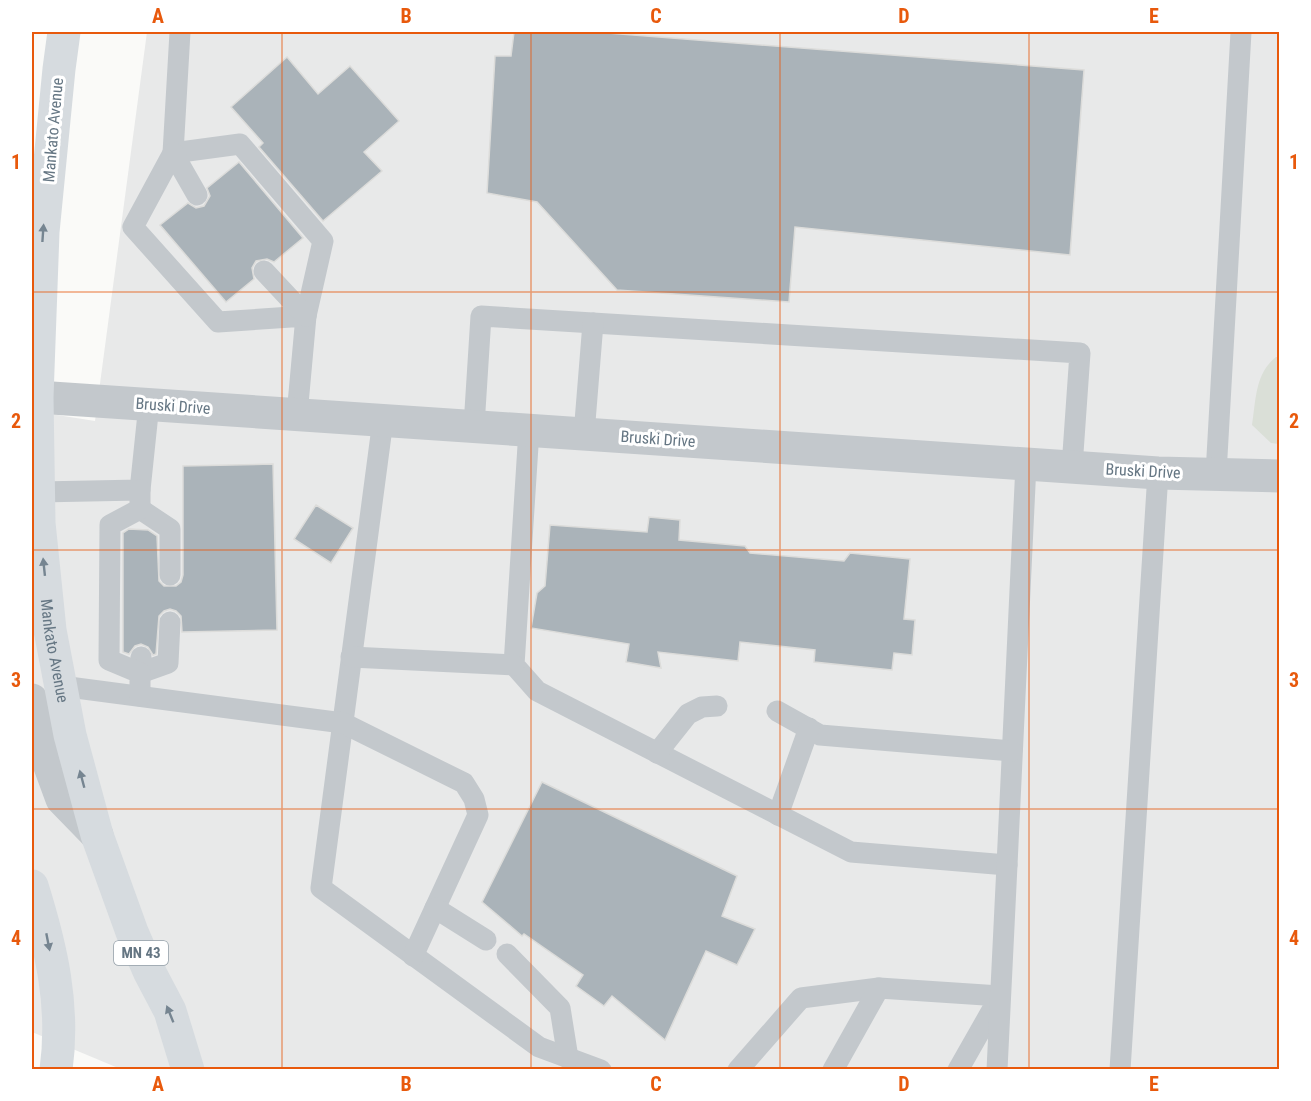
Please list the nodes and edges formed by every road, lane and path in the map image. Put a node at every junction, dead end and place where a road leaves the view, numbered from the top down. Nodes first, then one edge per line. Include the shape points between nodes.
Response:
1 (64, 32) edge
2 (180, 32) edge
3 (1241, 32) edge
4 (174, 153) junction
5 (197, 195) dead end
6 (264, 271) dead end
7 (306, 316) junction
8 (592, 323) junction
9 (34, 394) edge
10 (149, 404) junction
11 (297, 415) junction
12 (383, 420) junction
13 (474, 426) junction
14 (529, 430) junction
15 (584, 434) junction
16 (1026, 464) junction
17 (1072, 467) junction
18 (1158, 472) junction
19 (1216, 474) junction
20 (1280, 476) edge
21 (39, 492) junction
22 (140, 509) junction
23 (170, 575) dead end
24 (170, 622) dead end
25 (351, 657) junction
26 (141, 665) junction
27 (514, 665) junction
28 (61, 686) junction
29 (140, 696) junction
30 (32, 700) edge
31 (717, 706) dead end
32 (777, 711) dead end
33 (343, 723) junction
34 (809, 728) junction
35 (1012, 751) junction
36 (657, 753) junction
37 (778, 815) junction
38 (97, 836) junction
39 (1007, 865) junction
40 (32, 886) edge
41 (435, 908) junction
42 (486, 940) dead end
43 (507, 954) dead end
44 (414, 956) junction
45 (879, 988) junction
46 (1000, 996) junction
47 (568, 1058) junction
48 (56, 1070) edge
49 (188, 1070) edge
50 (601, 1070) edge
51 (738, 1070) edge
52 (833, 1070) edge
53 (958, 1070) edge
54 (997, 1070) edge
55 (1120, 1070) edge

9 -> 1 main road, Mankato Avenue / MN 43 via 43,232
2 - 4 lane
3 - 19 lane
4 - 5 lane
4 - 7 lane via 240,144 323,241
4 - 7 lane via 133,227 218,322
6 - 7 lane
7 - 11 lane
8 - 13 lane via 482,316
8 - 15 lane
8 - 17 lane via 1080,353
9 - 10 street, Bruski Drive
9 - 21 main road, Mankato Avenue / MN 43
10 - 11 street, Bruski Drive
10 - 22 lane
11 - 12 street, Bruski Drive
12 - 13 street, Bruski Drive
12 - 25 lane
13 - 14 street, Bruski Drive
14 - 15 street, Bruski Drive
14 - 27 lane
15 - 16 street, Bruski Drive
16 - 17 street, Bruski Drive
16 - 35 lane
17 - 18 street, Bruski Drive
18 - 19 street, Bruski Drive
18 - 55 lane
19 - 20 street, Bruski Drive
21 - 22 lane
28 -> 21 main road, Mankato Avenue / MN 43 via 50,630
22 - 23 lane via 170,529
22 - 26 lane via 110,525 109,660
24 - 26 lane via 168,663
25 - 27 lane
25 - 33 lane
26 - 29 lane
27 - 36 lane via 537,691
28 - 29 lane
38 -> 28 main road, Mankato Avenue / MN 43
29 - 33 lane
30 - 38 street via 40,742 62,799
31 - 36 lane via 702,707 688,714
32 - 34 lane
33 - 41 lane via 464,783 474,800 478,815
33 - 44 lane via 321,888
34 - 35 lane via 820,735
34 - 37 lane
35 - 39 lane
36 - 37 lane
37 - 39 lane via 851,852
49 -> 38 main road, Mankato Avenue / MN 43 via 170,1011 132,932
39 - 46 lane
40 -> 48 main road via 48,936 58,996
41 - 42 lane
41 - 44 lane
43 - 47 lane via 560,1008
44 - 47 lane via 539,1047
45 - 46 lane
45 - 51 lane via 801,998
45 - 52 lane
46 - 53 lane
46 - 54 lane
47 - 50 lane

